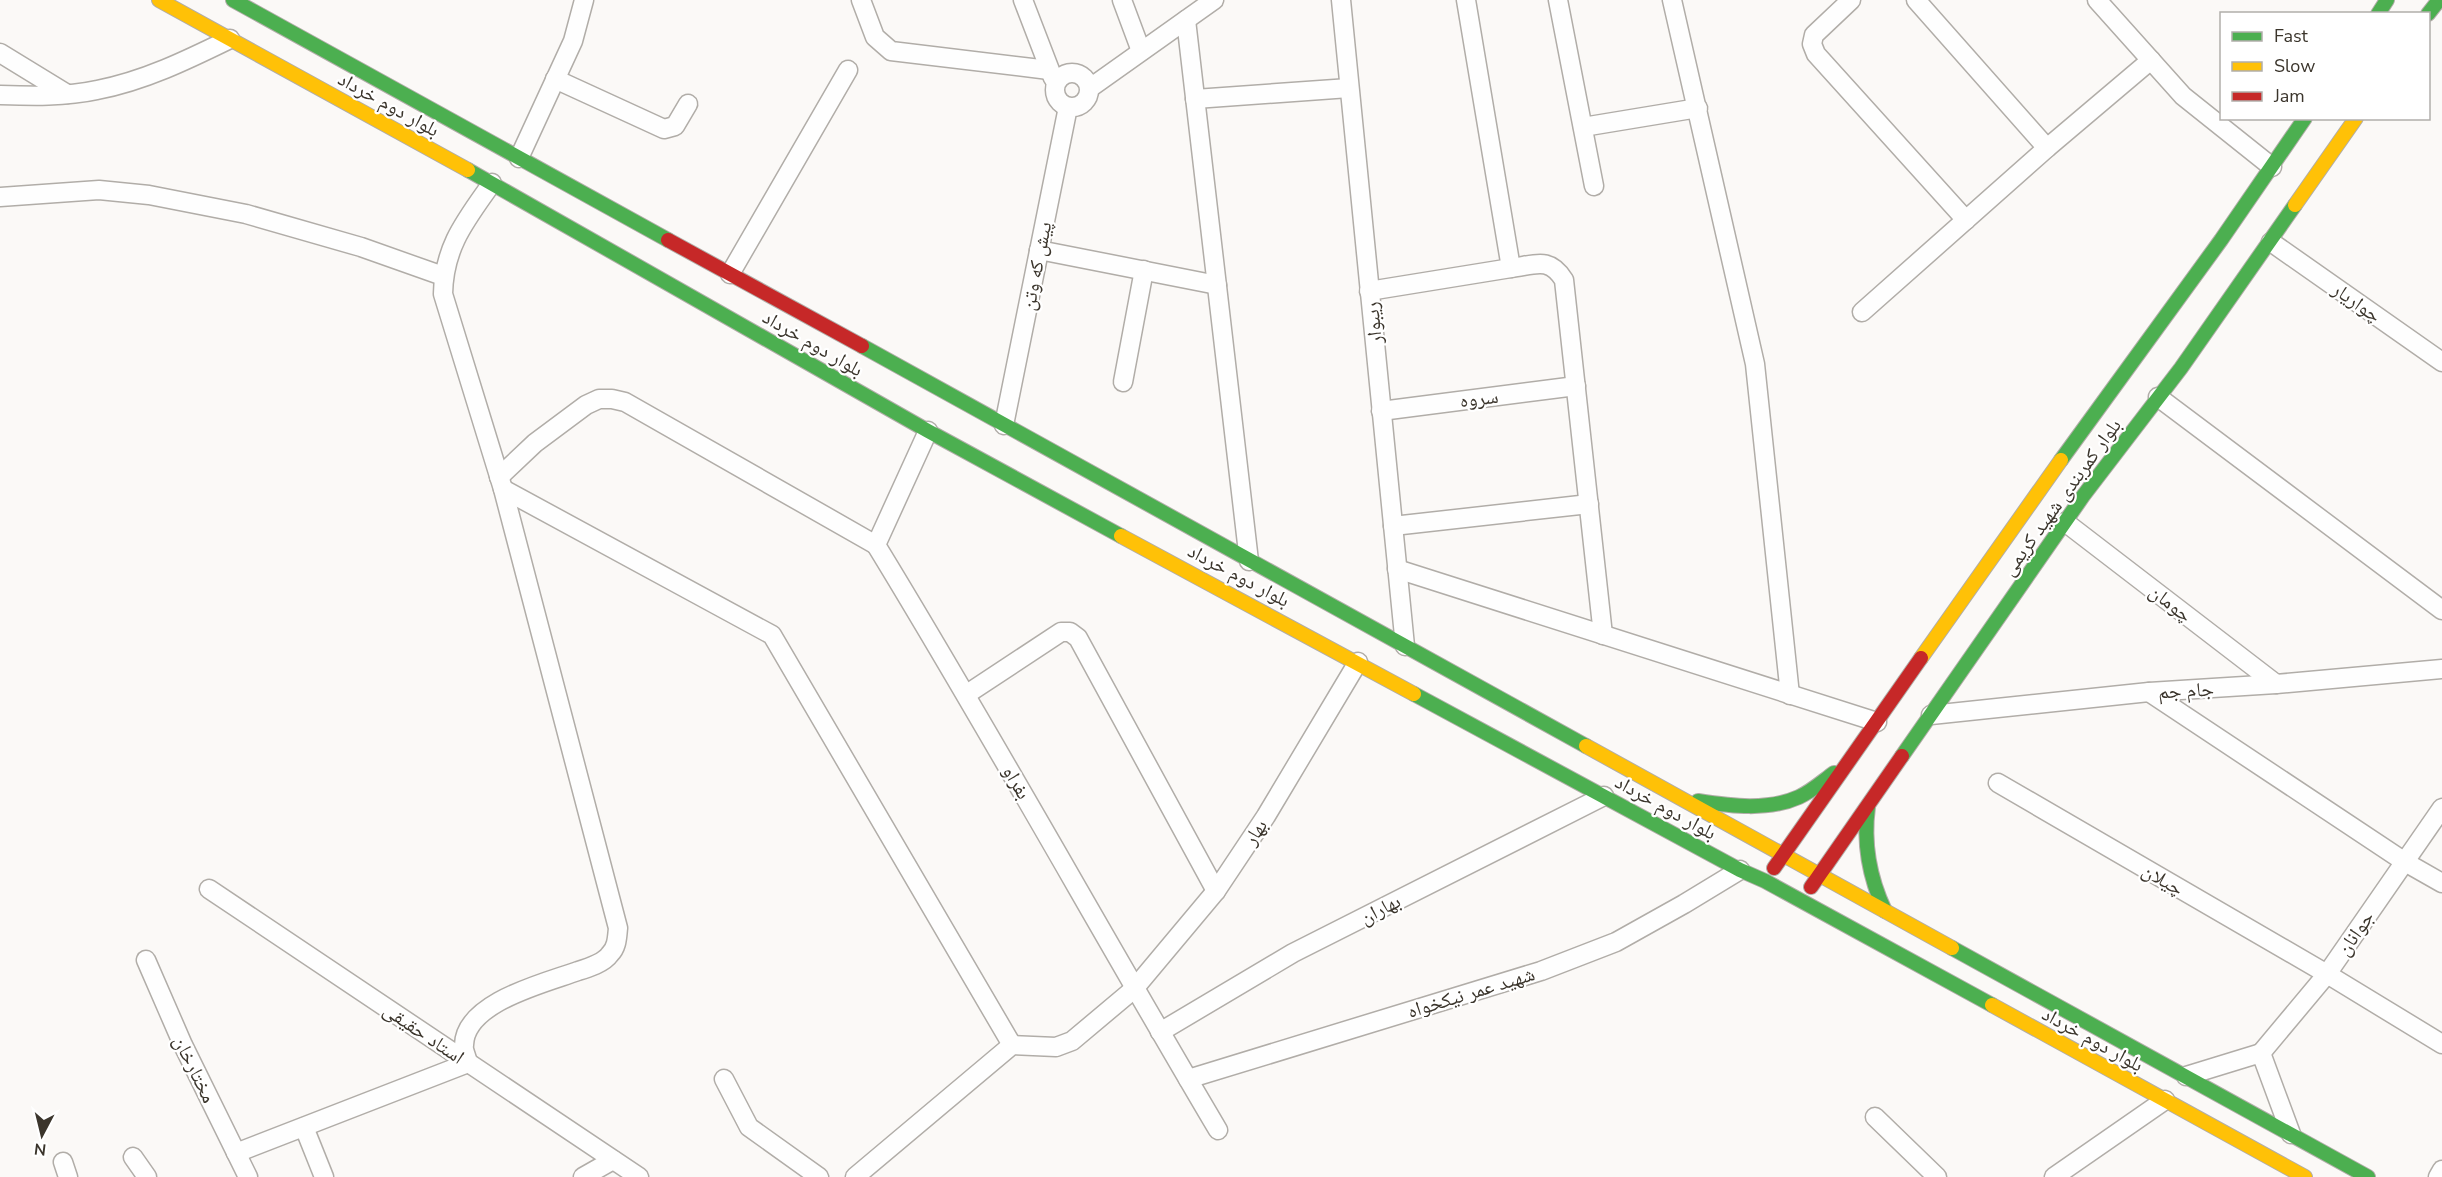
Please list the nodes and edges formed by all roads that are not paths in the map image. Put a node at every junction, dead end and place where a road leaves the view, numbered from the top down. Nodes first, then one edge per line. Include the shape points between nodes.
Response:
1 (159, 0) edge
2 (233, 0) edge
3 (584, 0) edge
4 (861, 0) edge
5 (1023, 0) edge
6 (1122, 0) edge
7 (1214, 0) edge
8 (1341, 0) edge
9 (1466, 0) edge
10 (1558, 0) edge
11 (1672, 0) edge
12 (1851, 0) edge
13 (1916, 0) edge
14 (2097, 0) edge
15 (2439, 0) edge
16 (2430, 12) edge
17 (1186, 20) junction
18 (230, 39) junction
19 (1141, 51) junction
20 (0, 53) edge
21 (2151, 60) junction
22 (848, 70) dead end
23 (555, 78) junction
24 (1052, 78) junction
25 (1090, 88) junction
26 (1350, 88) junction
27 (67, 94) junction
28 (0, 95) edge
29 (1195, 99) junction
30 (688, 104) dead end
31 (1068, 107) junction
32 (1698, 108) junction
33 (2304, 120) edge
34 (2355, 120) edge
35 (1583, 128) junction
36 (2047, 148) junction
37 (519, 158) junction
38 (2272, 167) junction
39 (492, 183) junction
40 (1594, 186) dead end
41 (0, 197) edge
42 (1965, 220) junction
43 (2271, 242) junction
44 (1039, 250) junction
45 (1511, 268) junction
46 (1144, 270) junction
47 (730, 274) junction
48 (443, 276) junction
49 (1217, 285) junction
50 (1370, 291) junction
51 (1862, 312) dead end
52 (2442, 362) edge
53 (1123, 382) dead end
54 (1576, 386) junction
55 (2158, 397) junction
56 (1381, 411) junction
57 (1004, 425) junction
58 (928, 431) junction
59 (501, 483) junction
60 (1589, 504) junction
61 (2065, 522) junction
62 (1393, 526) junction
63 (876, 545) junction
64 (1250, 561) junction
65 (1397, 569) junction
66 (2442, 610) edge
67 (1603, 635) junction
68 (1405, 646) junction
69 (1358, 662) junction
70 (2442, 669) edge
71 (2276, 684) junction
72 (2149, 692) junction
73 (967, 694) junction
74 (1790, 695) junction
75 (1931, 715) junction
76 (1877, 722) junction
77 (1846, 765) junction
78 (1998, 783) dead end
79 (1604, 796) junction
80 (1682, 799) junction
81 (1869, 804) junction
82 (2442, 808) edge
83 (1783, 855) junction
84 (2405, 862) junction
85 (1740, 870) junction
86 (1819, 875) junction
87 (1765, 881) junction
88 (2442, 883) edge
89 (209, 889) dead end
90 (1216, 891) junction
91 (1801, 901) junction
92 (1886, 911) junction
93 (146, 960) dead end
94 (1960, 970) junction
95 (2327, 974) junction
96 (1134, 988) junction
97 (1160, 1032) junction
98 (2442, 1044) edge
99 (1012, 1046) junction
100 (2261, 1053) junction
101 (468, 1063) junction
102 (2186, 1076) junction
103 (724, 1079) dead end
104 (1188, 1079) junction
105 (2165, 1100) junction
106 (1875, 1117) dead end
107 (304, 1127) junction
108 (1218, 1130) dead end
109 (2291, 1134) junction
110 (236, 1153) junction
111 (133, 1157) dead end
112 (613, 1160) junction
113 (2442, 1170) edge
114 (2294, 1175) edge
115 (147, 1177) edge
116 (248, 1177) edge
117 (324, 1177) edge
118 (583, 1177) edge
119 (639, 1177) edge
120 (819, 1177) edge
121 (855, 1177) edge
122 (1937, 1177) edge
123 (2054, 1177) edge
124 (2368, 1177) edge
125 (2438, 1177) edge

1 - 18 street, بلوار دوم خرداد
2 - 37 street, بلوار دوم خرداد
3 - 23 street via 573,42
4 - 24 street via 875,37 891,51
5 - 24 street
6 - 19 street
7 - 17 street
8 - 26 street, ریبوار
9 - 45 street
10 - 35 street
11 - 32 street
12 - 42 street via 1814,35 1816,54
13 - 36 street
14 - 21 street
15 - 16 street
17 - 19 street
17 - 29 street
18 - 27 street via 170,69 97,90
18 - 39 street, بلوار دوم خرداد
19 - 25 street
20 - 27 street
21 - 36 street
21 - 38 street via 2183,96
22 - 47 street
23 - 30 street via 664,129 675,126
23 - 37 street
24 - 25 street via 1070,73 1083,77
24 - 31 street via 1057,99
25 - 31 street via 1081,106
26 - 29 street
26 - 50 street, ریبوار
27 - 28 street
29 - 49 street
31 - 44 street, پیش که وتن
32 - 35 street
32 - 74 street via 1755,364
33 - 38 street, بلوار کمربندی شهید کریمی
34 - 43 street, بلوار کمربندی شهید کریمی
35 - 40 street
36 - 42 street
37 - 47 street, بلوار دوم خرداد
38 - 76 street, بلوار کمربندی شهید کریمی
39 - 48 street via 456,235
39 - 58 street, بلوار دوم خرداد
41 - 48 street via 99,190 149,195 246,214 361,247
42 - 51 street
43 - 52 street, چواریار
43 - 55 street, بلوار کمربندی شهید کریمی
44 - 46 street
44 - 57 street, پیش که وتن
45 - 50 street
45 - 54 street via 1548,264 1557,268 1564,280
46 - 49 street
46 - 53 street
47 - 57 street, بلوار دوم خرداد
48 - 59 street via 443,294
49 - 64 street
50 - 56 street, ریبوار
54 - 56 street, سروه
54 - 60 street
55 - 61 street, بلوار کمربندی شهید کریمی
55 - 66 street
56 - 62 street, ریبوار
57 - 64 street, بلوار دوم خرداد
58 - 63 street
58 - 69 street, بلوار دوم خرداد
59 - 63 street via 536,443 586,405 612,399 625,402
59 - 99 street via 772,635
59 - 101 street via 618,928 617,943 610,956 506,998 478,1014 467,1030 464,1046
60 - 62 street
60 - 67 street
61 - 71 street, چومان
61 - 75 street, بلوار کمربندی شهید کریمی
62 - 65 street, ریبوار
63 - 73 street, بفراو
64 - 68 street, بلوار دوم خرداد
65 - 67 street
65 - 68 street, ریبوار
67 - 74 street
68 - 80 street, بلوار دوم خرداد
69 - 79 street, بلوار دوم خرداد
69 - 90 street, بهار
70 - 71 street, جام جم
71 - 72 street, جام جم
72 - 75 street, جام جم
72 - 84 street
73 - 90 street via 1061,632 1078,638
73 - 96 street, بفراو
74 - 76 street
75 - 81 street, بلوار کمربندی شهید کریمی
76 - 77 street, بلوار کمربندی شهید کریمی
77 - 80 street via 1799,797 1759,807
77 - 83 street, بلوار کمربندی شهید کریمی
78 - 95 street, چیلان
79 - 85 street, بلوار دوم خرداد
79 - 97 street, بهاران via 1293,953
80 - 83 street, بلوار دوم خرداد
81 - 86 street, بلوار کمربندی شهید کریمی
81 - 92 street via 1864,840 1874,888
82 - 84 street, جوانان
83 - 86 street, بلوار دوم خرداد
83 - 87 street, بلوار کمربندی شهید کریمی
84 - 88 street
84 - 95 street, جوانان
85 - 87 street, بلوار دوم خرداد
85 - 104 street, شهید عمر نیکخواه via 1616,942 1541,971
86 - 91 street, بلوار کمربندی شهید کریمی
86 - 92 street, بلوار دوم خرداد
87 - 91 street, بلوار دوم خرداد
89 - 101 street, استاد حقیقی
90 - 96 street, بهار
91 - 94 street, بلوار دوم خرداد
92 - 94 street, بلوار دوم خرداد
93 - 110 street, مختارخان
94 - 102 street, بلوار دوم خرداد
94 - 105 street, بلوار دوم خرداد
95 - 98 street, چیلان
95 - 100 street, جوانان
96 - 97 street, بفراو
96 - 99 street, بهار via 1072,1041 1056,1047
97 - 104 street, بفراو
99 - 121 street
100 - 102 street
100 - 109 street
101 - 107 street
101 - 112 street, استاد حقیقی
102 - 109 street, بلوار دوم خرداد
103 - 120 street via 749,1127
104 - 108 street, بفراو
105 - 114 street, بلوار دوم خرداد
105 - 123 street
106 - 122 street
107 - 110 street
107 - 117 street
109 - 124 street, بلوار دوم خرداد
110 - 116 street, مختارخان
111 - 115 street
112 - 118 street
112 - 119 street, استاد حقیقی
113 - 125 street

